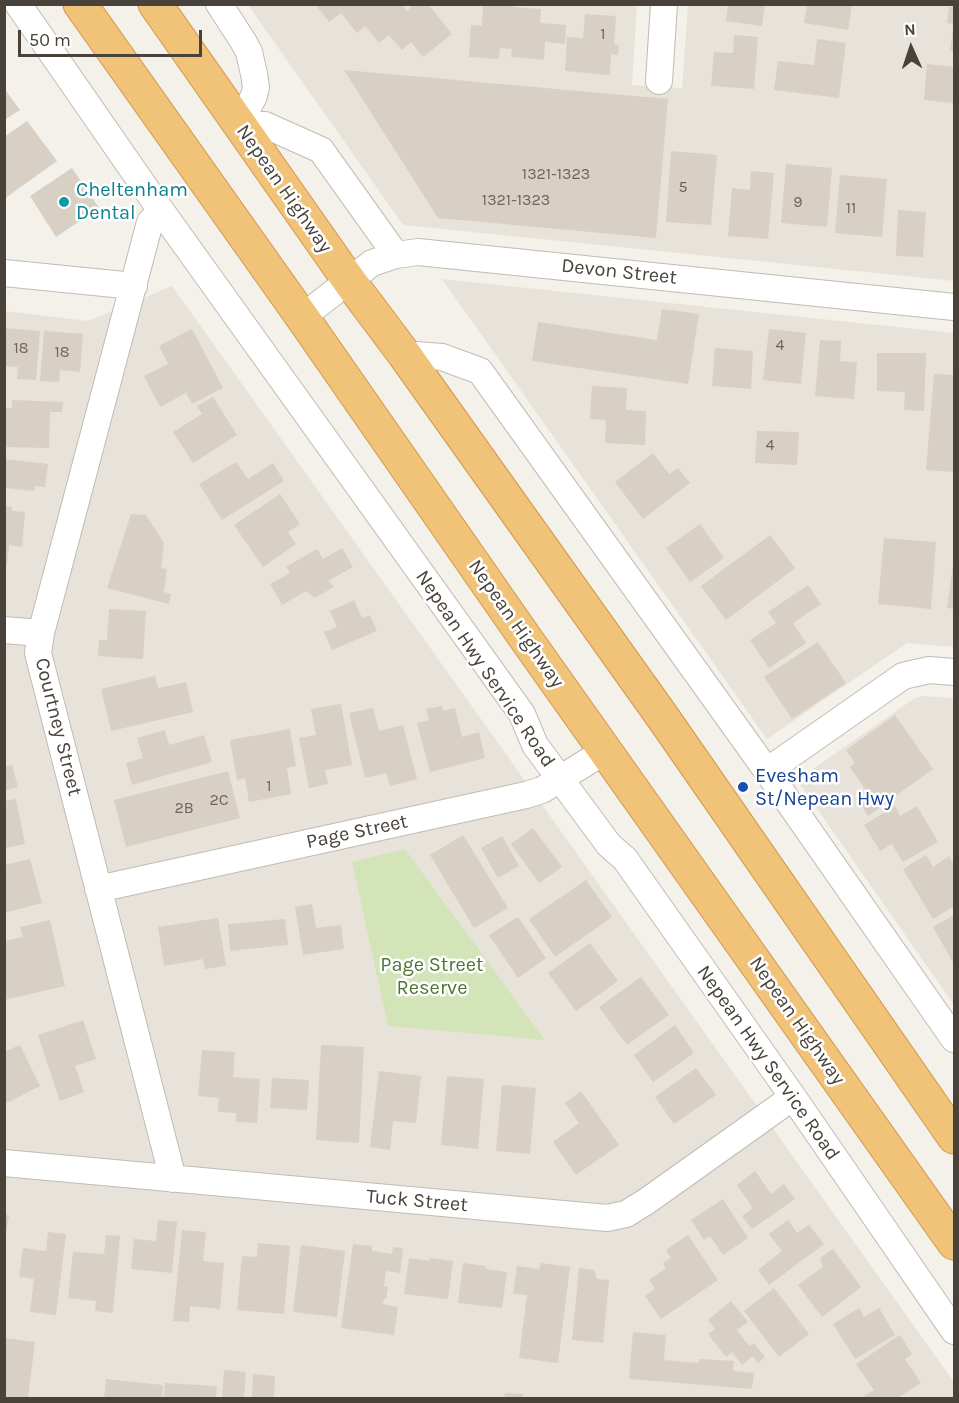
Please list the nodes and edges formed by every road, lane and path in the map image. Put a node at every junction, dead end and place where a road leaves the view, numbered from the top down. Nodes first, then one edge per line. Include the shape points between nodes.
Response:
1 (18, 4) edge
2 (80, 4) edge
3 (155, 4) edge
4 (219, 4) edge
5 (664, 4) edge
6 (659, 81) dead end
7 (239, 125) junction
8 (162, 212) junction
9 (396, 255) junction
10 (4, 273) edge
11 (350, 282) junction
12 (134, 286) junction
13 (954, 307) edge
14 (302, 317) junction
15 (404, 354) junction
16 (4, 630) edge
17 (41, 633) junction
18 (954, 672) edge
19 (605, 751) junction
20 (767, 771) junction
21 (561, 779) junction
22 (98, 889) junction
23 (954, 1039) edge
24 (794, 1097) junction
25 (954, 1137) edge
26 (4, 1163) edge
27 (172, 1179) junction
28 (954, 1242) edge
29 (954, 1331) edge

1 - 8 street, Nepean Hwy Service Road
2 - 14 highway, Nepean Highway
3 - 7 highway, Nepean Highway
4 - 7 street via 249,52 254,74 254,96
5 - 6 street
7 - 9 street via 265,124 321,150
7 - 11 highway, Nepean Highway
8 - 12 street, Courtney Street via 150,222
8 - 21 street, Nepean Hwy Service Road via 522,714 536,745
9 - 11 street, Devon Street via 372,263
9 - 13 street, Devon Street via 445,254
10 - 12 street
11 - 14 street, Devon Street
11 - 15 highway, Nepean Highway
12 - 17 street, Courtney Street
14 - 19 highway, Nepean Highway
15 - 20 street via 442,357 480,371
15 - 25 highway, Nepean Highway
16 - 17 street
17 - 22 street, Courtney Street via 40,665
18 - 20 street via 929,670 903,676
19 - 21 street, Page Street
19 - 28 highway, Nepean Highway
20 - 23 street
21 - 22 street, Page Street via 526,795
21 - 24 street, Nepean Hwy Service Road via 609,845 625,859
22 - 27 street, Courtney Street
24 - 27 street, Tuck Street via 647,1201 626,1214 606,1218
24 - 29 street, Nepean Hwy Service Road
26 - 27 street, Tuck Street

